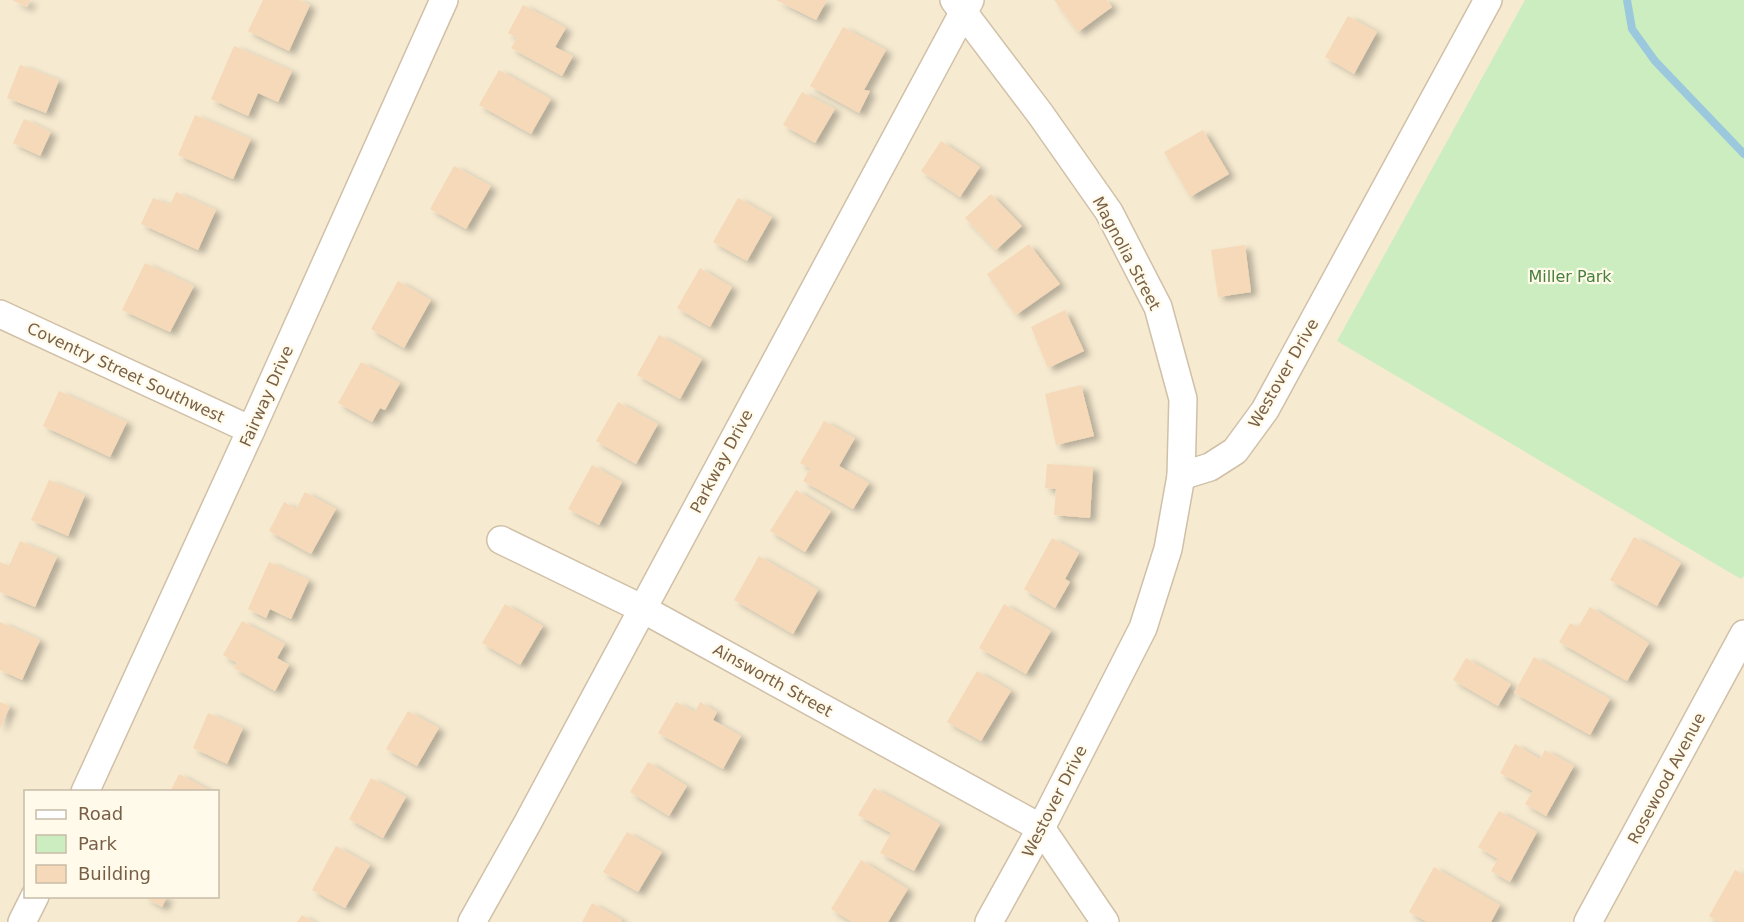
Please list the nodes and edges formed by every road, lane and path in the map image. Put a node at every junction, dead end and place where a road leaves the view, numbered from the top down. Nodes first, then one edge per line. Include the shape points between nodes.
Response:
1 (444, 0) edge
2 (1488, 0) edge
3 (962, 4) edge
4 (0, 314) edge
5 (251, 430) junction
6 (1181, 476) junction
7 (501, 540) dead end
8 (641, 608) junction
9 (1744, 634) edge
10 (87, 790) edge
11 (1041, 828) junction
12 (34, 898) edge
13 (22, 922) edge
14 (471, 922) edge
15 (989, 922) edge
16 (1105, 922) edge
17 (1588, 922) edge

1 - 5 street, Fairway Drive
2 - 6 street, Westover Drive via 1265,410 1235,451 1210,467
3 - 6 street, Magnolia Street via 1109,212 1158,307 1183,399
3 - 8 street, Parkway Drive
4 - 5 street, Coventry Street Southwest
5 - 10 street, Fairway Drive
6 - 11 street, Westover Drive via 1168,549 1143,628
7 - 8 street, Ainsworth Street
8 - 11 street, Ainsworth Street
8 - 14 street, Parkway Drive
9 - 17 street, Rosewood Avenue
11 - 15 street, Westover Drive
11 - 16 street
12 - 13 street

